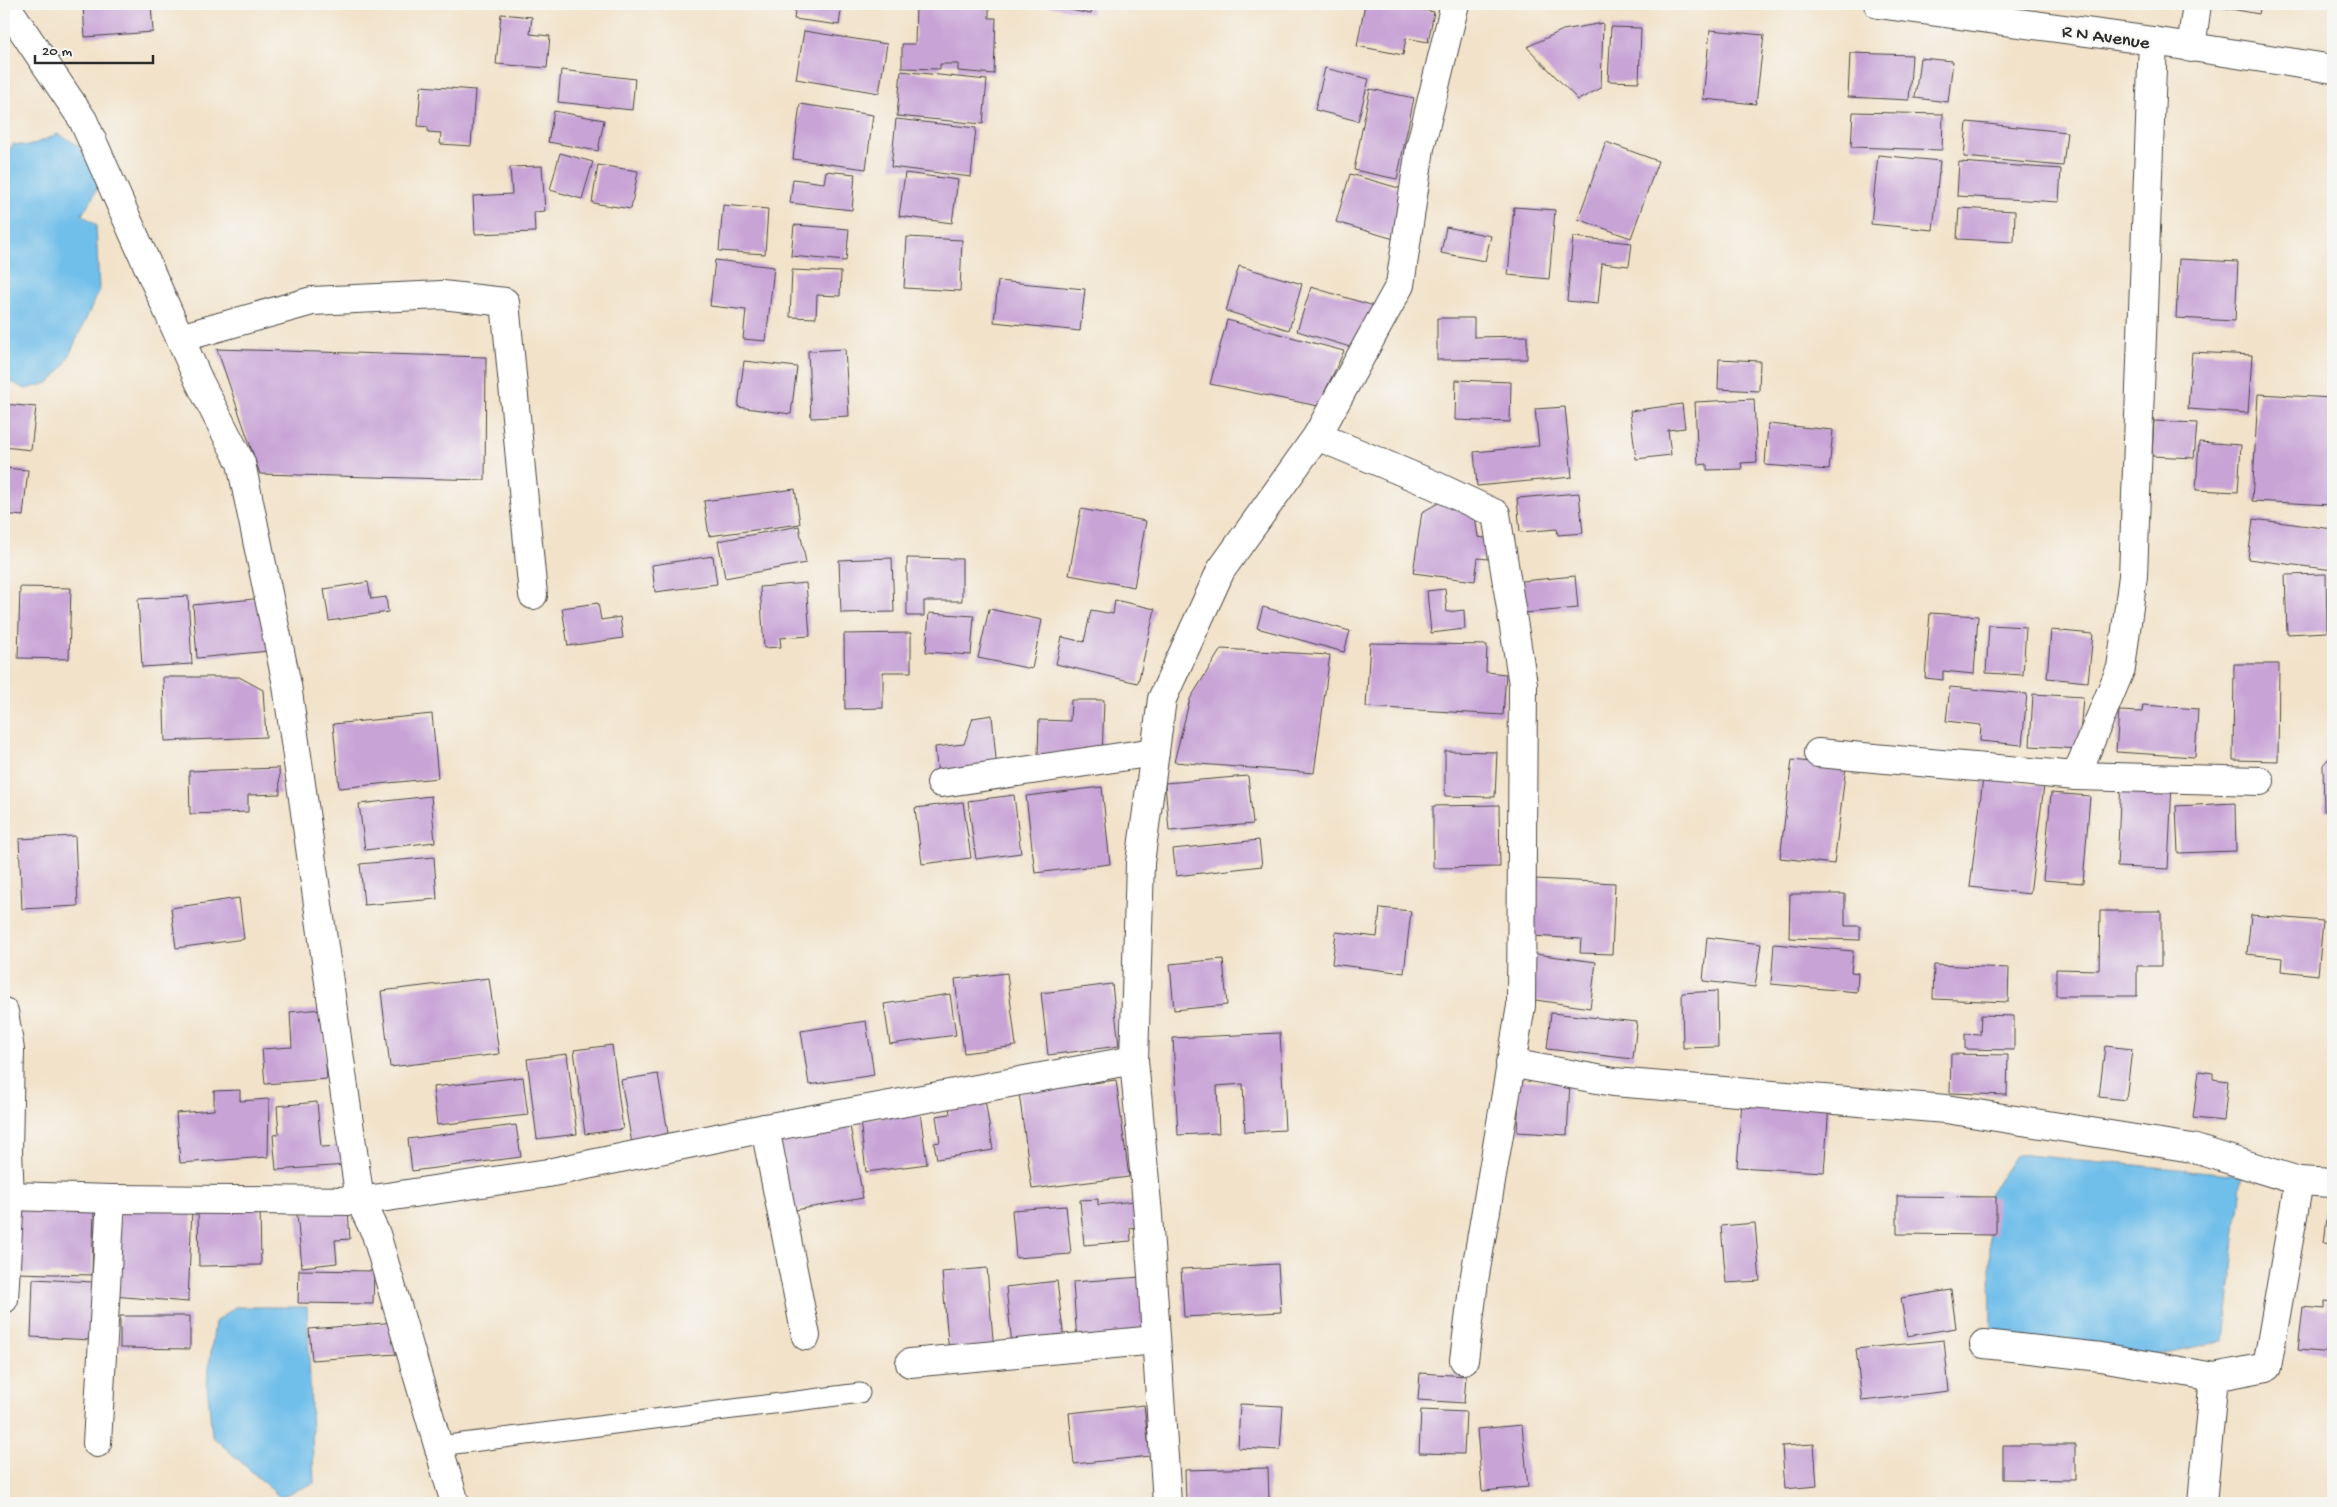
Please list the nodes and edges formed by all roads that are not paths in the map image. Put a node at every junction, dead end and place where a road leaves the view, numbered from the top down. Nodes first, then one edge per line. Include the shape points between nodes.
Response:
1 (1455, 4) edge
2 (1878, 4) edge
3 (2197, 4) edge
4 (5, 5) edge
5 (2010, 13) edge
6 (2153, 41) junction
7 (2192, 48) junction
8 (2333, 69) edge
9 (180, 338) junction
10 (1316, 436) junction
11 (533, 595) dead end
12 (1155, 752) junction
13 (1818, 753) dead end
14 (2076, 776) junction
15 (2260, 781) dead end
16 (941, 783) dead end
17 (4, 1012) edge
18 (1134, 1060) junction
19 (1510, 1063) junction
20 (765, 1128) junction
21 (2299, 1181) junction
22 (2333, 1183) edge
23 (7, 1196) edge
24 (111, 1199) junction
25 (360, 1201) junction
26 (4, 1299) edge
27 (806, 1336) dead end
28 (1156, 1340) junction
29 (1984, 1344) dead end
30 (1464, 1360) dead end
31 (910, 1363) dead end
32 (2214, 1377) junction
33 (860, 1393) dead end
34 (97, 1443) dead end
35 (438, 1446) junction
36 (455, 1503) edge
37 (1168, 1503) edge
38 (2202, 1503) edge

1 - 10 street via 1420,148 1400,285
2 - 5 street, R N Avenue
3 - 7 street
4 - 9 street via 83,120
5 - 6 street, R N Avenue
6 - 7 street, R N Avenue
6 - 14 street via 2133,576 2121,668
7 - 8 street, R N Avenue
9 - 11 street via 312,301 442,295 506,302
9 - 25 street via 240,463 281,656
10 - 12 street via 1221,570 1162,699
10 - 19 street via 1496,514 1523,684 1520,1006
12 - 16 street
12 - 18 street via 1140,863
13 - 14 street
14 - 15 street
17 - 23 street via 10,1050
18 - 20 street
18 - 28 street
19 - 21 street via 1614,1082 1946,1109 2192,1148
19 - 30 street
20 - 25 street via 548,1173
20 - 27 street
21 - 22 street
21 - 32 street via 2267,1367
23 - 24 street
23 - 26 street
24 - 25 street
24 - 34 street
25 - 35 street via 376,1234
28 - 31 street
28 - 37 street
29 - 32 street via 2101,1357
32 - 38 street
33 - 35 lane
35 - 36 street

